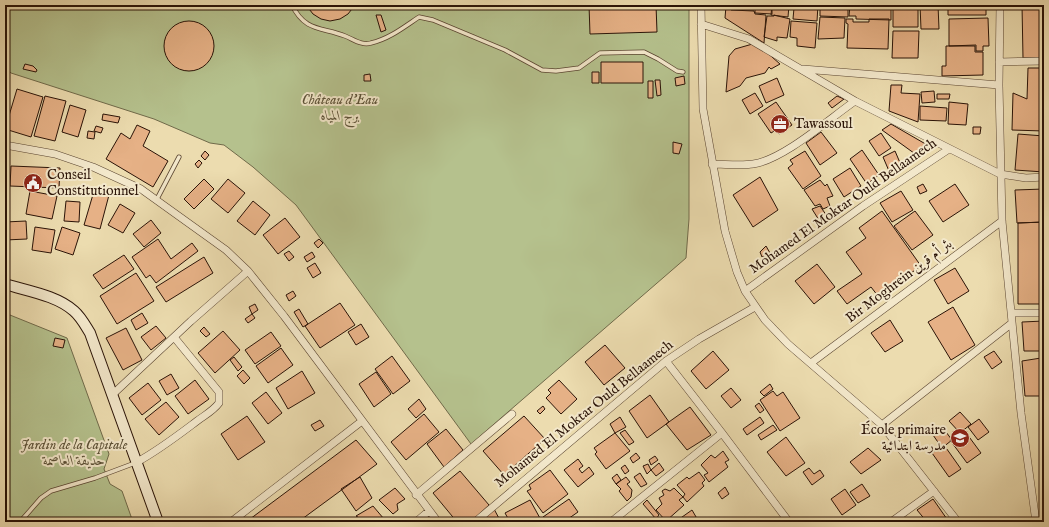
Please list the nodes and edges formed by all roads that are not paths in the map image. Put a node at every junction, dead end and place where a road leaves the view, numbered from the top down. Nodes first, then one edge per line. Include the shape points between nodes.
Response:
1 (292, 5) edge
2 (701, 5) edge
3 (1000, 5) edge
4 (701, 24) junction
5 (1044, 61) edge
6 (999, 62) junction
7 (800, 69) junction
8 (683, 72) dead end
9 (998, 85) junction
10 (855, 100) junction
11 (5, 145) edge
12 (949, 149) junction
13 (179, 158) dead end
14 (712, 164) junction
15 (1000, 174) junction
16 (1044, 177) edge
17 (157, 199) junction
18 (1002, 221) junction
19 (248, 271) junction
20 (5, 284) edge
21 (746, 291) junction
22 (755, 307) junction
23 (1012, 313) junction
24 (1044, 313) edge
25 (1012, 323) junction
26 (174, 337) junction
27 (666, 361) junction
28 (811, 363) junction
29 (112, 395) junction
30 (512, 414) dead end
31 (362, 422) junction
32 (882, 425) junction
33 (722, 432) junction
34 (137, 462) junction
35 (934, 491) junction
36 (416, 495) junction
37 (429, 511) junction
38 (20, 522) edge
39 (158, 522) edge
40 (232, 522) edge
41 (416, 522) edge
42 (438, 522) edge
43 (475, 522) edge
44 (611, 522) edge
45 (789, 522) edge
46 (891, 522) edge
47 (958, 522) edge
48 (1036, 522) edge

1 - 8 lane via 302,19 318,30 337,33 354,41 369,44 386,38 419,17 505,50 542,70 579,68 600,53 644,52
2 - 4 street
3 - 6 street
4 - 7 street via 749,39
4 - 14 street via 703,109
5 - 6 street
6 - 9 street
7 - 9 street
7 - 10 street
9 - 15 street
10 - 12 street
10 - 14 street via 773,158 753,164
11 - 17 street via 55,154 93,167
12 - 15 street, Mohamed El Moktar Ould Bellaamech
12 - 21 street, Mohamed El Moktar Ould Bellaamech via 863,206
13 - 17 lane
14 - 21 street via 725,231 737,272
15 - 16 street, Mohamed El Moktar Ould Bellaamech via 1026,178
15 - 18 street
17 - 19 street via 226,250
18 - 23 street
18 - 28 street, Bir Moghrein بئر أم قرين
19 - 26 street
19 - 31 street
20 - 29 street via 57,300 75,311 90,333
21 - 22 street
22 - 27 street, Mohamed El Moktar Ould Bellaamech
22 - 28 street via 788,344
23 - 24 street
23 - 25 street
25 - 32 street
25 - 48 street
26 - 29 street
26 - 34 street via 219,392 219,403 161,449
27 - 33 street
27 - 43 street, Mohamed El Moktar Ould Bellaamech
28 - 32 street
29 - 34 street
30 - 36 street
31 - 36 street
31 - 40 street
32 - 35 street
33 - 44 street
33 - 45 street
34 - 38 lane via 51,491
34 - 39 street
35 - 46 street
35 - 47 street
36 - 37 street
37 - 41 street
37 - 42 street

